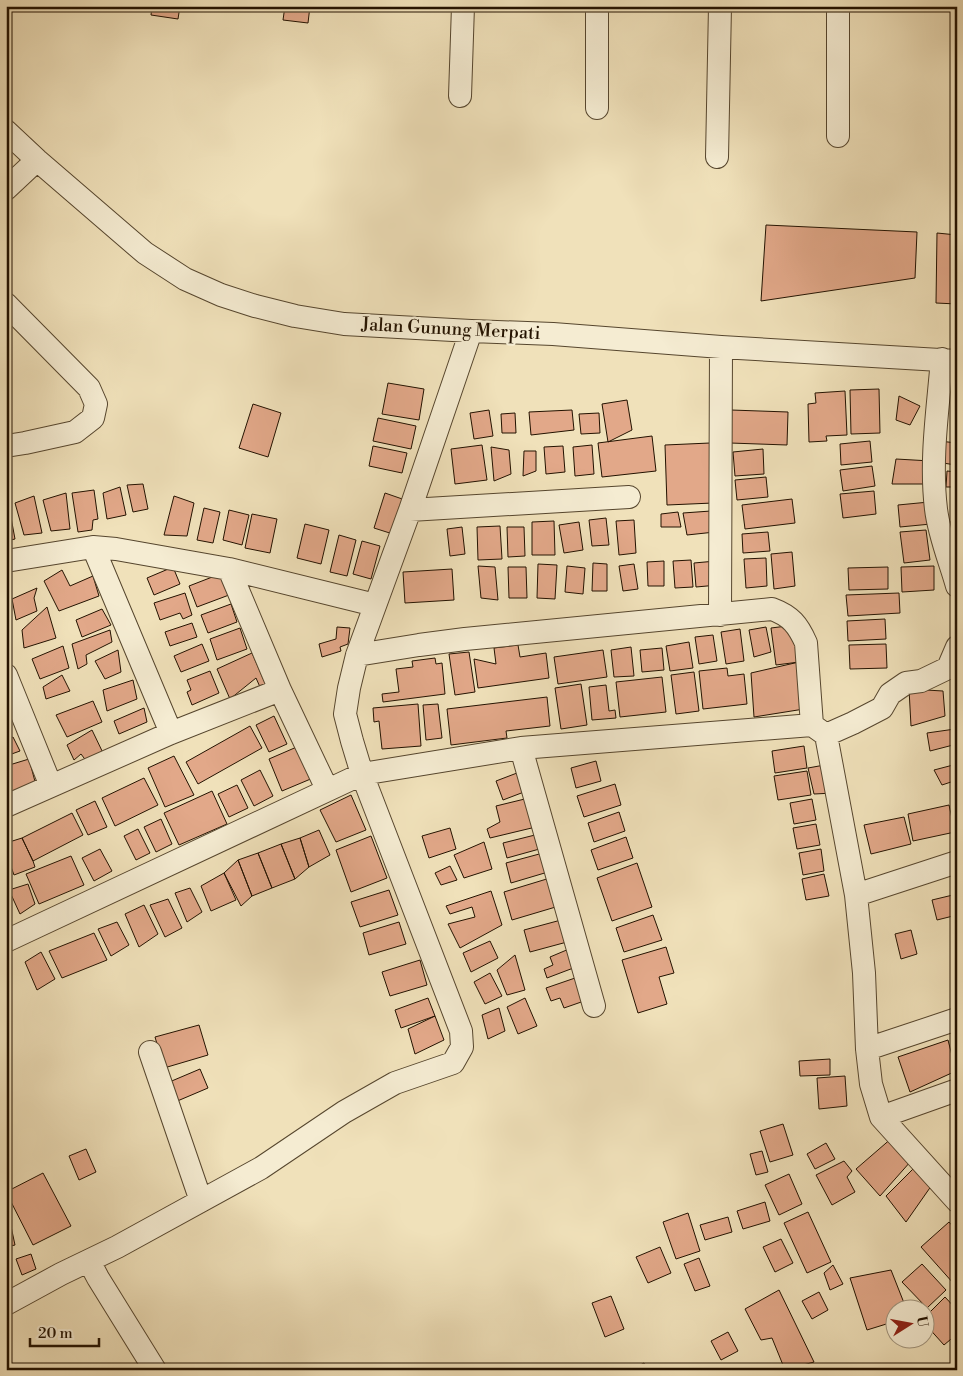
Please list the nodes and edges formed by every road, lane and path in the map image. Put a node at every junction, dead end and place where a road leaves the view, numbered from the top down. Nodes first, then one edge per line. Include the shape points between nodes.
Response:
1 (463, 6) edge
2 (597, 6) edge
3 (720, 6) edge
4 (838, 6) edge
5 (460, 96) dead end
6 (597, 108) dead end
7 (6, 131) edge
8 (838, 136) dead end
9 (717, 157) dead end
10 (37, 160) junction
11 (6, 189) edge
12 (6, 304) edge
13 (471, 331) junction
14 (721, 347) junction
15 (949, 360) edge
16 (6, 446) edge
17 (630, 497) dead end
18 (410, 510) junction
19 (92, 547) junction
20 (6, 561) edge
21 (229, 569) junction
22 (957, 586) edge
23 (375, 605) junction
24 (720, 615) junction
25 (957, 647) edge
26 (357, 654) junction
27 (6, 675) edge
28 (280, 690) junction
29 (819, 730) junction
30 (171, 733) junction
31 (521, 748) junction
32 (362, 774) junction
33 (51, 786) junction
34 (327, 790) junction
35 (6, 806) edge
36 (957, 862) edge
37 (856, 895) junction
38 (6, 941) edge
39 (594, 1006) dead end
40 (957, 1018) edge
41 (867, 1049) junction
42 (150, 1052) dead end
43 (957, 1090) edge
44 (881, 1117) junction
45 (201, 1201) junction
46 (957, 1201) edge
47 (89, 1261) junction
48 (6, 1304) edge
49 (155, 1370) edge

1 - 5 street
2 - 6 street
3 - 9 street
4 - 8 street
7 - 10 street, Jalan Gunung Merpati
10 - 11 street
10 - 13 street, Jalan Gunung Merpati via 144,253 221,295 296,316 344,324
12 - 16 street via 89,388 96,404 93,418 75,432
13 - 14 street, Jalan Gunung Merpati
13 - 18 street
14 - 15 street, Jalan Gunung Merpati
14 - 24 street
15 - 22 street via 935,434 933,471 936,510
17 - 18 street
18 - 23 street
19 - 20 street
19 - 21 street
19 - 30 street
21 - 23 street
21 - 28 street
23 - 26 street
24 - 26 street
24 - 29 street via 772,609 793,621 806,643
25 - 29 street via 948,668 921,681 906,683 890,694 882,708 853,723
26 - 32 street via 345,714
27 - 33 street
28 - 30 street
28 - 34 street
29 - 31 street
29 - 37 street
30 - 33 street
31 - 32 street
31 - 39 street
32 - 34 street
32 - 45 street via 461,1031 462,1047 453,1063 395,1083 344,1112 261,1168
33 - 35 street
34 - 38 street
36 - 37 street
37 - 41 street
40 - 41 street
41 - 44 street via 871,1084
42 - 45 street
43 - 44 street
44 - 46 street
45 - 47 street
47 - 48 street
47 - 49 street

